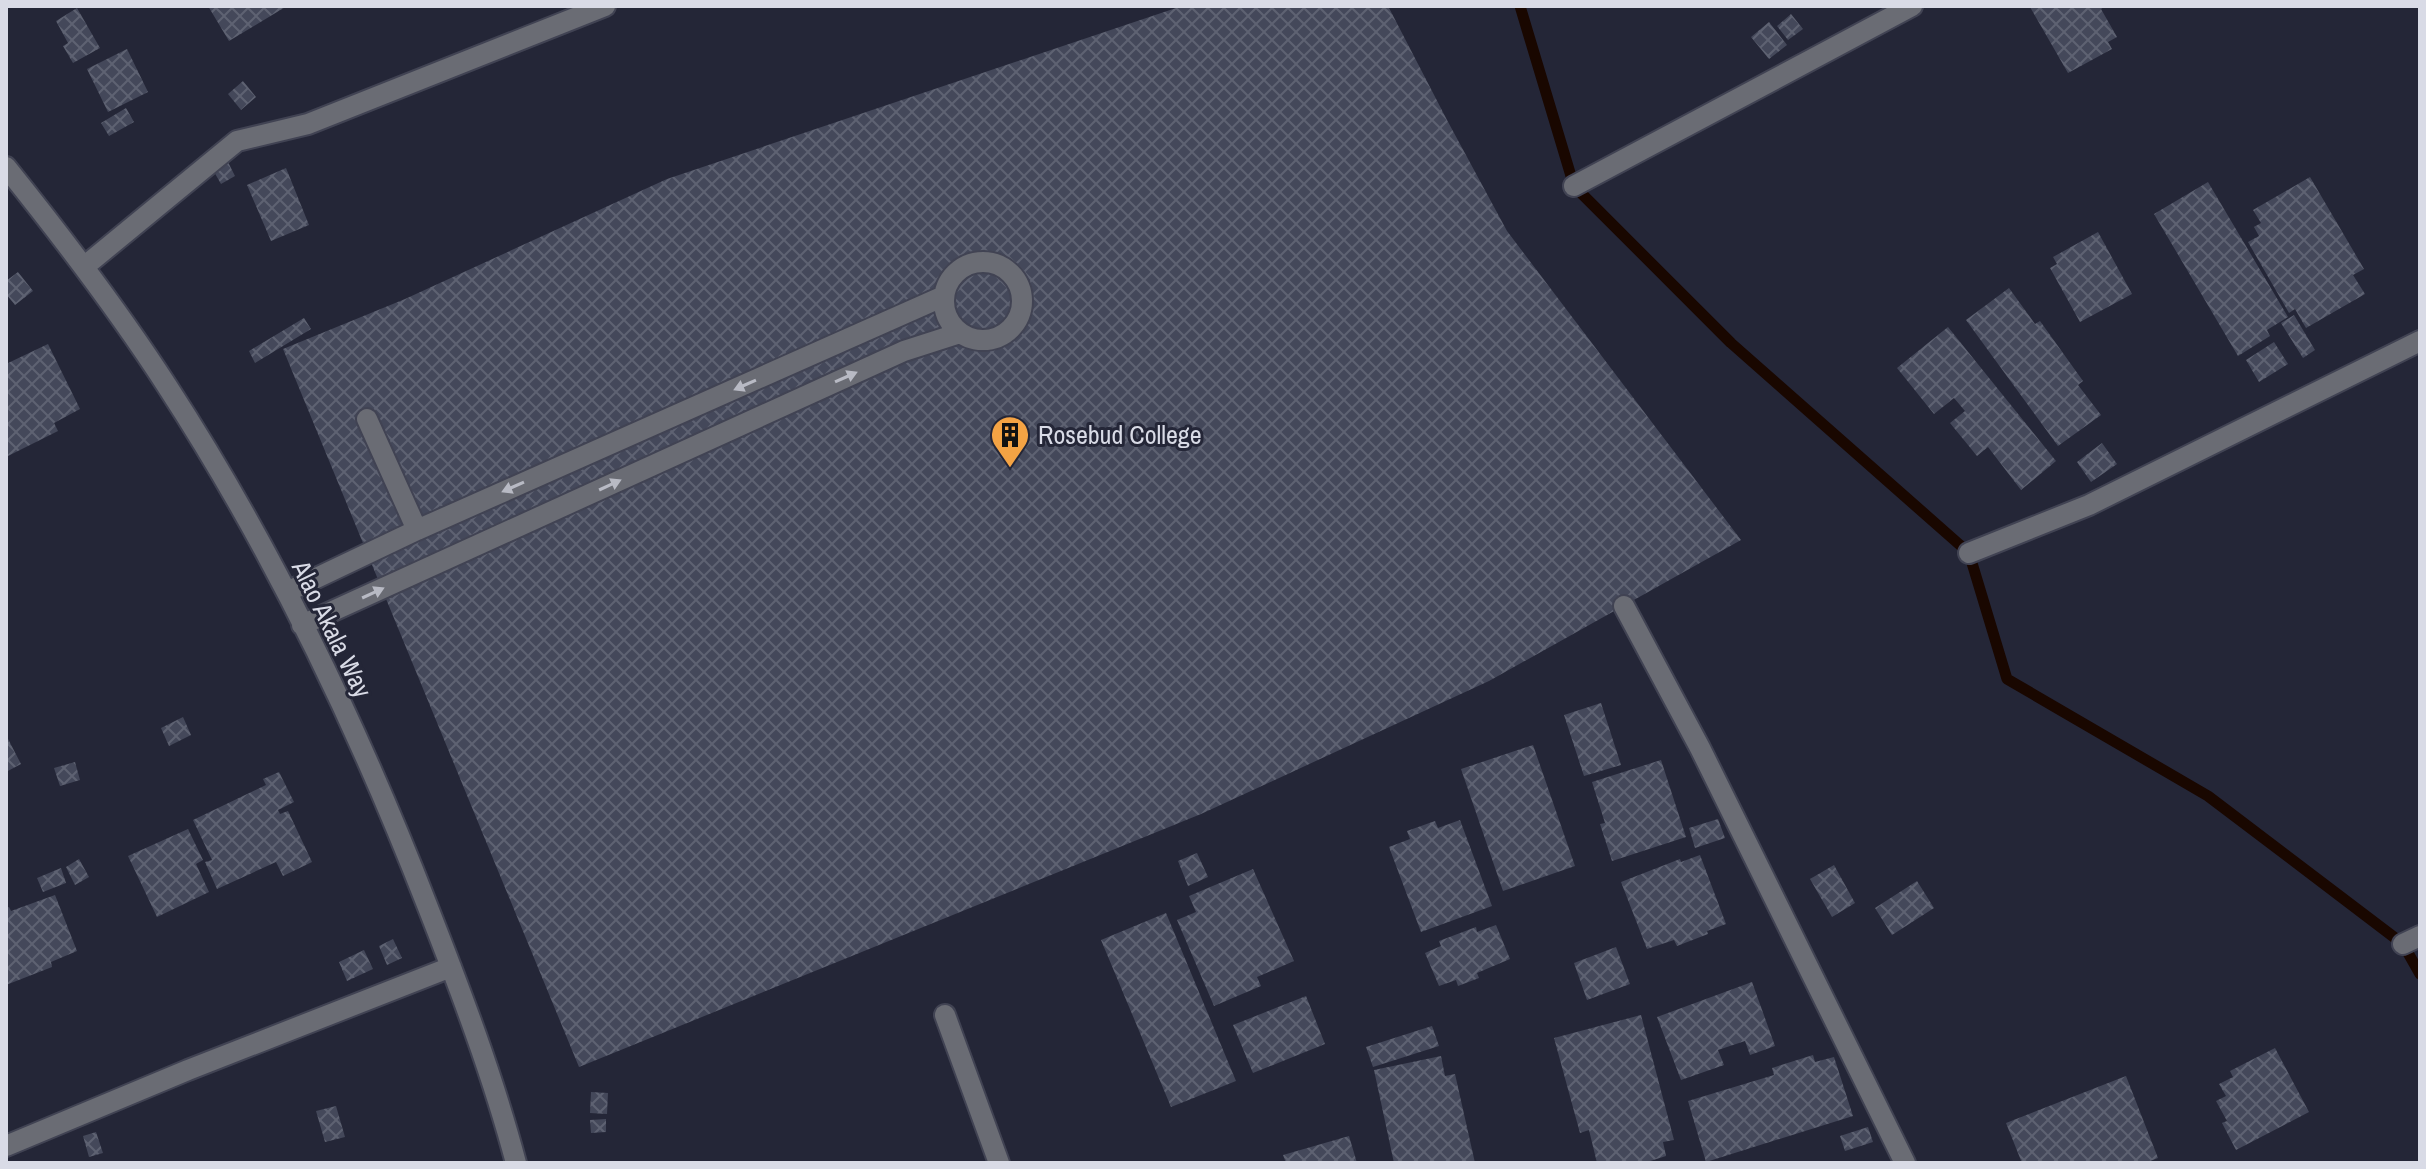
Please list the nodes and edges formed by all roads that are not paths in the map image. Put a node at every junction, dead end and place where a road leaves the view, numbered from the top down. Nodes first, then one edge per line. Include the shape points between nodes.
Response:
1 (605, 6) edge
2 (1912, 6) edge
3 (6, 167) edge
4 (1574, 186) dead end
5 (85, 266) junction
6 (944, 296) junction
7 (960, 333) junction
8 (2420, 341) edge
9 (367, 419) dead end
10 (417, 530) junction
11 (1969, 553) dead end
12 (287, 592) junction
13 (1624, 606) dead end
14 (302, 625) junction
15 (451, 967) junction
16 (945, 1015) dead end
17 (6, 1146) edge
18 (516, 1163) edge
19 (999, 1163) edge
20 (1905, 1163) edge

1 - 5 street via 308,124 237,141
2 - 4 street
3 - 5 street, Alao Akala Way
5 - 12 street, Alao Akala Way via 167,386
6 - 7 street via 950,323
6 - 7 street via 951,277 967,264 987,262 1006,269 1019,284 1022,305 1014,324 999,336 979,340
6 -> 10 street
14 -> 7 street via 904,351
8 - 11 street via 2089,505
9 - 10 street
10 - 12 street
12 - 14 street, Alao Akala Way
13 - 20 street
14 - 15 street, Alao Akala Way via 389,806
15 - 17 street
15 - 18 street, Alao Akala Way
16 - 19 street

